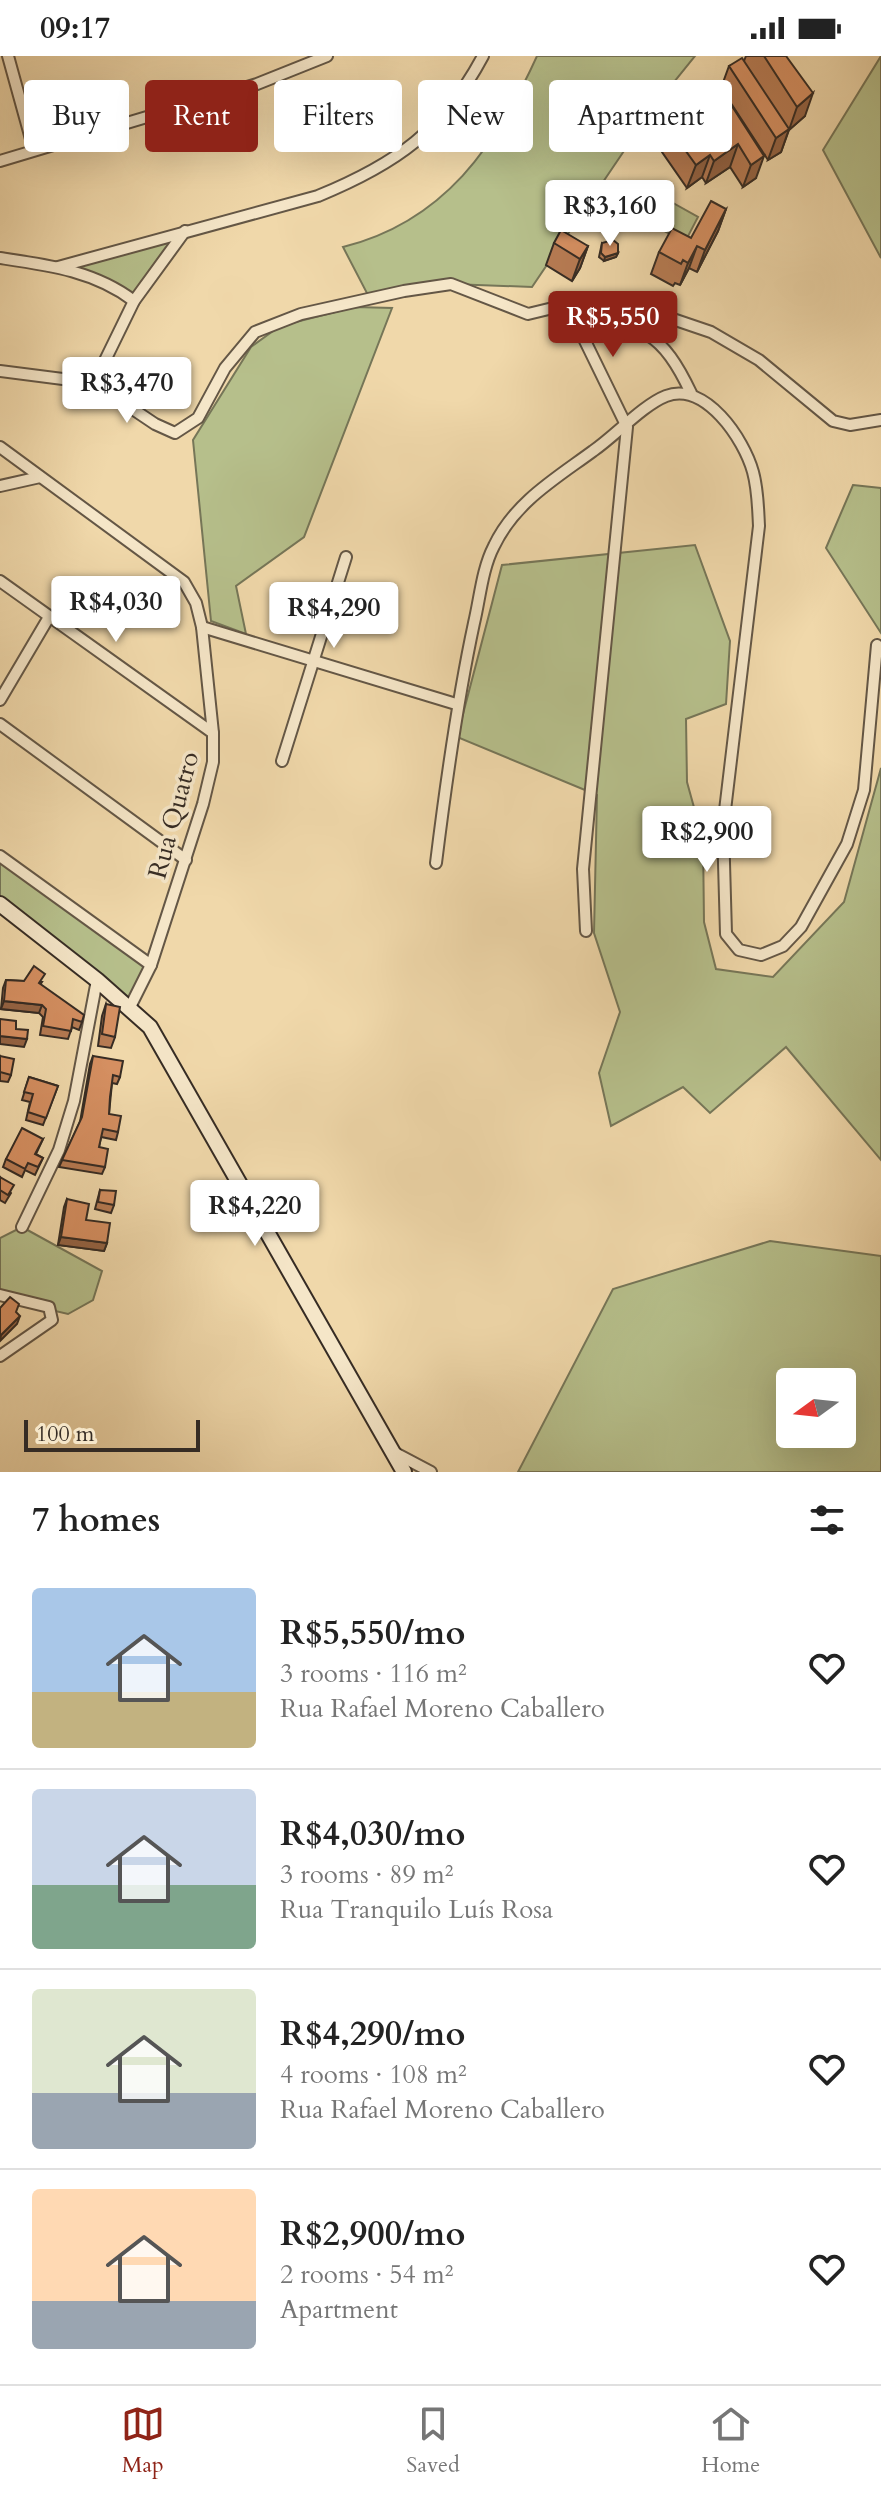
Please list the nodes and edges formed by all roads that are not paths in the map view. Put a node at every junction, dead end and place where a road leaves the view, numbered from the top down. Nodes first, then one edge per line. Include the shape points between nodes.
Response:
1 (8, 56) edge
2 (327, 56) edge
3 (483, 56) edge
4 (24, 114) edge
5 (129, 122) edge
6 (28, 152) edge
7 (0, 161) edge
8 (185, 231) junction
9 (0, 258) edge
10 (58, 267) junction
11 (134, 301) junction
12 (568, 306) junction
13 (575, 321) junction
14 (0, 371) edge
15 (94, 383) junction
16 (691, 393) junction
17 (881, 420) edge
18 (627, 427) junction
19 (0, 447) edge
20 (40, 477) junction
21 (0, 486) edge
22 (346, 557) dead end
23 (0, 581) edge
24 (49, 617) junction
25 (202, 627) junction
26 (877, 645) dead end
27 (316, 663) junction
28 (0, 700) edge
29 (456, 704) junction
30 (0, 724) edge
31 (213, 733) junction
32 (282, 761) dead end
33 (0, 856) edge
34 (186, 860) junction
35 (436, 863) dead end
36 (0, 904) edge
37 (586, 931) dead end
38 (151, 965) junction
39 (97, 980) junction
40 (130, 1007) junction
41 (22, 1227) dead end
42 (0, 1295) edge
43 (0, 1356) edge
44 (395, 1453) junction
45 (404, 1472) edge
46 (431, 1472) edge

1 - 4 street
2 - 5 street via 257,84
3 - 8 street via 430,133 396,159 318,196
6 - 7 street
8 - 10 street
8 - 11 street
9 - 10 street
10 - 11 street via 96,278
11 - 15 street
12 - 13 street
12 - 15 street via 528,314 451,284 272,322 238,349 198,418 175,433
12 - 17 street via 608,301 711,332 759,360 833,421 850,425
13 - 16 street via 635,328 659,341 675,358
13 - 18 street
14 - 15 street
16 - 18 street via 668,395 646,407
16 - 26 street via 715,410 739,444 757,489 759,526 723,827 726,934 739,950 761,955 783,946 801,927 847,844 864,790
18 - 29 street via 540,489 504,528 486,569
18 - 37 street via 583,869
19 - 20 street
20 - 21 street
20 - 25 street, Rua Quatro via 184,582
22 - 27 street
23 - 24 street
24 - 28 street
24 - 31 street
25 - 27 street
25 - 31 street, Rua Quatro
27 - 29 street
27 - 32 street
29 - 35 street
30 - 34 street
31 - 34 street, Rua Quatro via 213,762
33 - 38 street
34 - 38 street, Rua Quatro
36 - 39 main road
38 - 40 street, Rua Quatro
39 - 40 main road
39 - 41 street via 74,1101 59,1150
40 - 44 main road via 150,1027
42 - 43 street via 49,1307 52,1320
44 - 45 main road
44 - 46 street

